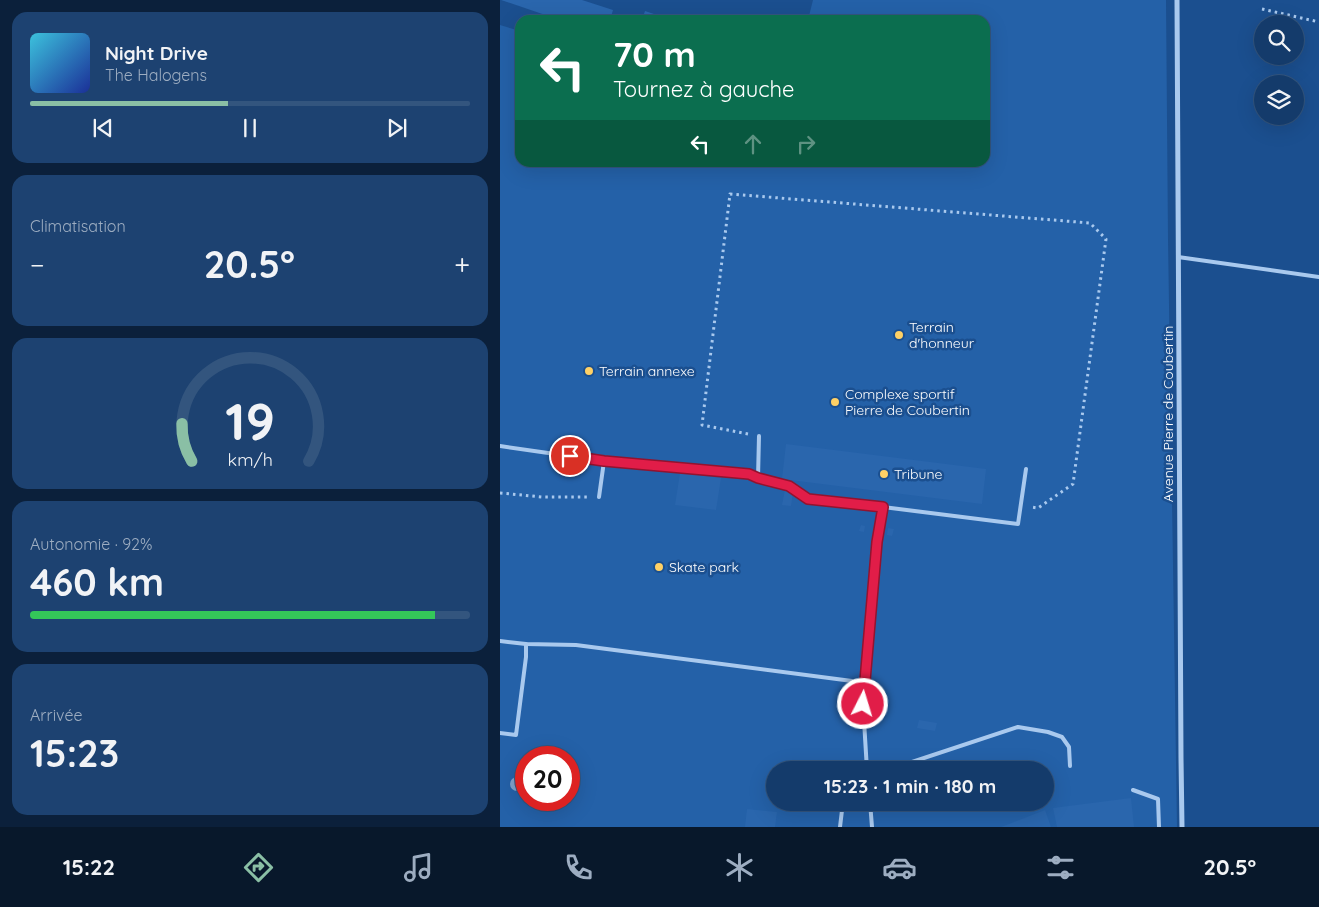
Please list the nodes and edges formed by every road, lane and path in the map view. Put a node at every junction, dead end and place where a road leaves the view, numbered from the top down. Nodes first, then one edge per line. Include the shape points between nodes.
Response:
1 (1176, 0) edge
2 (1262, 9) dead end
3 (1319, 22) edge
4 (1178, 257) junction
5 (1319, 277) edge
6 (758, 436) joint
7 (500, 446) edge
8 (604, 461) junction
9 (1026, 469) dead end
10 (758, 478) junction
11 (500, 493) edge
12 (599, 497) joint
13 (1021, 505) junction
14 (883, 507) junction
15 (500, 641) edge
16 (526, 644) junction
17 (863, 704) junction
18 (500, 733) edge
19 (866, 761) edge
20 (915, 761) edge
21 (1070, 766) dead end
22 (1133, 790) dead end
23 (842, 811) edge
24 (871, 811) edge
25 (840, 827) edge
26 (872, 827) edge
27 (1159, 827) edge
28 (1182, 827) edge

1 - 4 street, Avenue Pierre de Coubertin
2 - 3 path
4 - 5 lane
4 - 28 street, Avenue Pierre de Coubertin
6 - 10 lane
6 - 13 path via 702,425 730,194 1090,223 1106,239 1073,484 1038,508
7 - 8 lane
8 - 10 lane via 749,474
8 - 12 lane
9 - 13 lane
10 - 14 lane via 789,486 808,499
11 - 12 path
13 - 14 lane via 1018,524
14 - 17 lane
15 - 16 lane
16 - 17 lane via 576,645 852,681
16 - 18 lane via 516,735
17 - 19 lane
20 - 21 lane via 1018,728 1062,737 1069,747
22 - 27 lane via 1158,799
23 - 25 lane
24 - 26 lane

